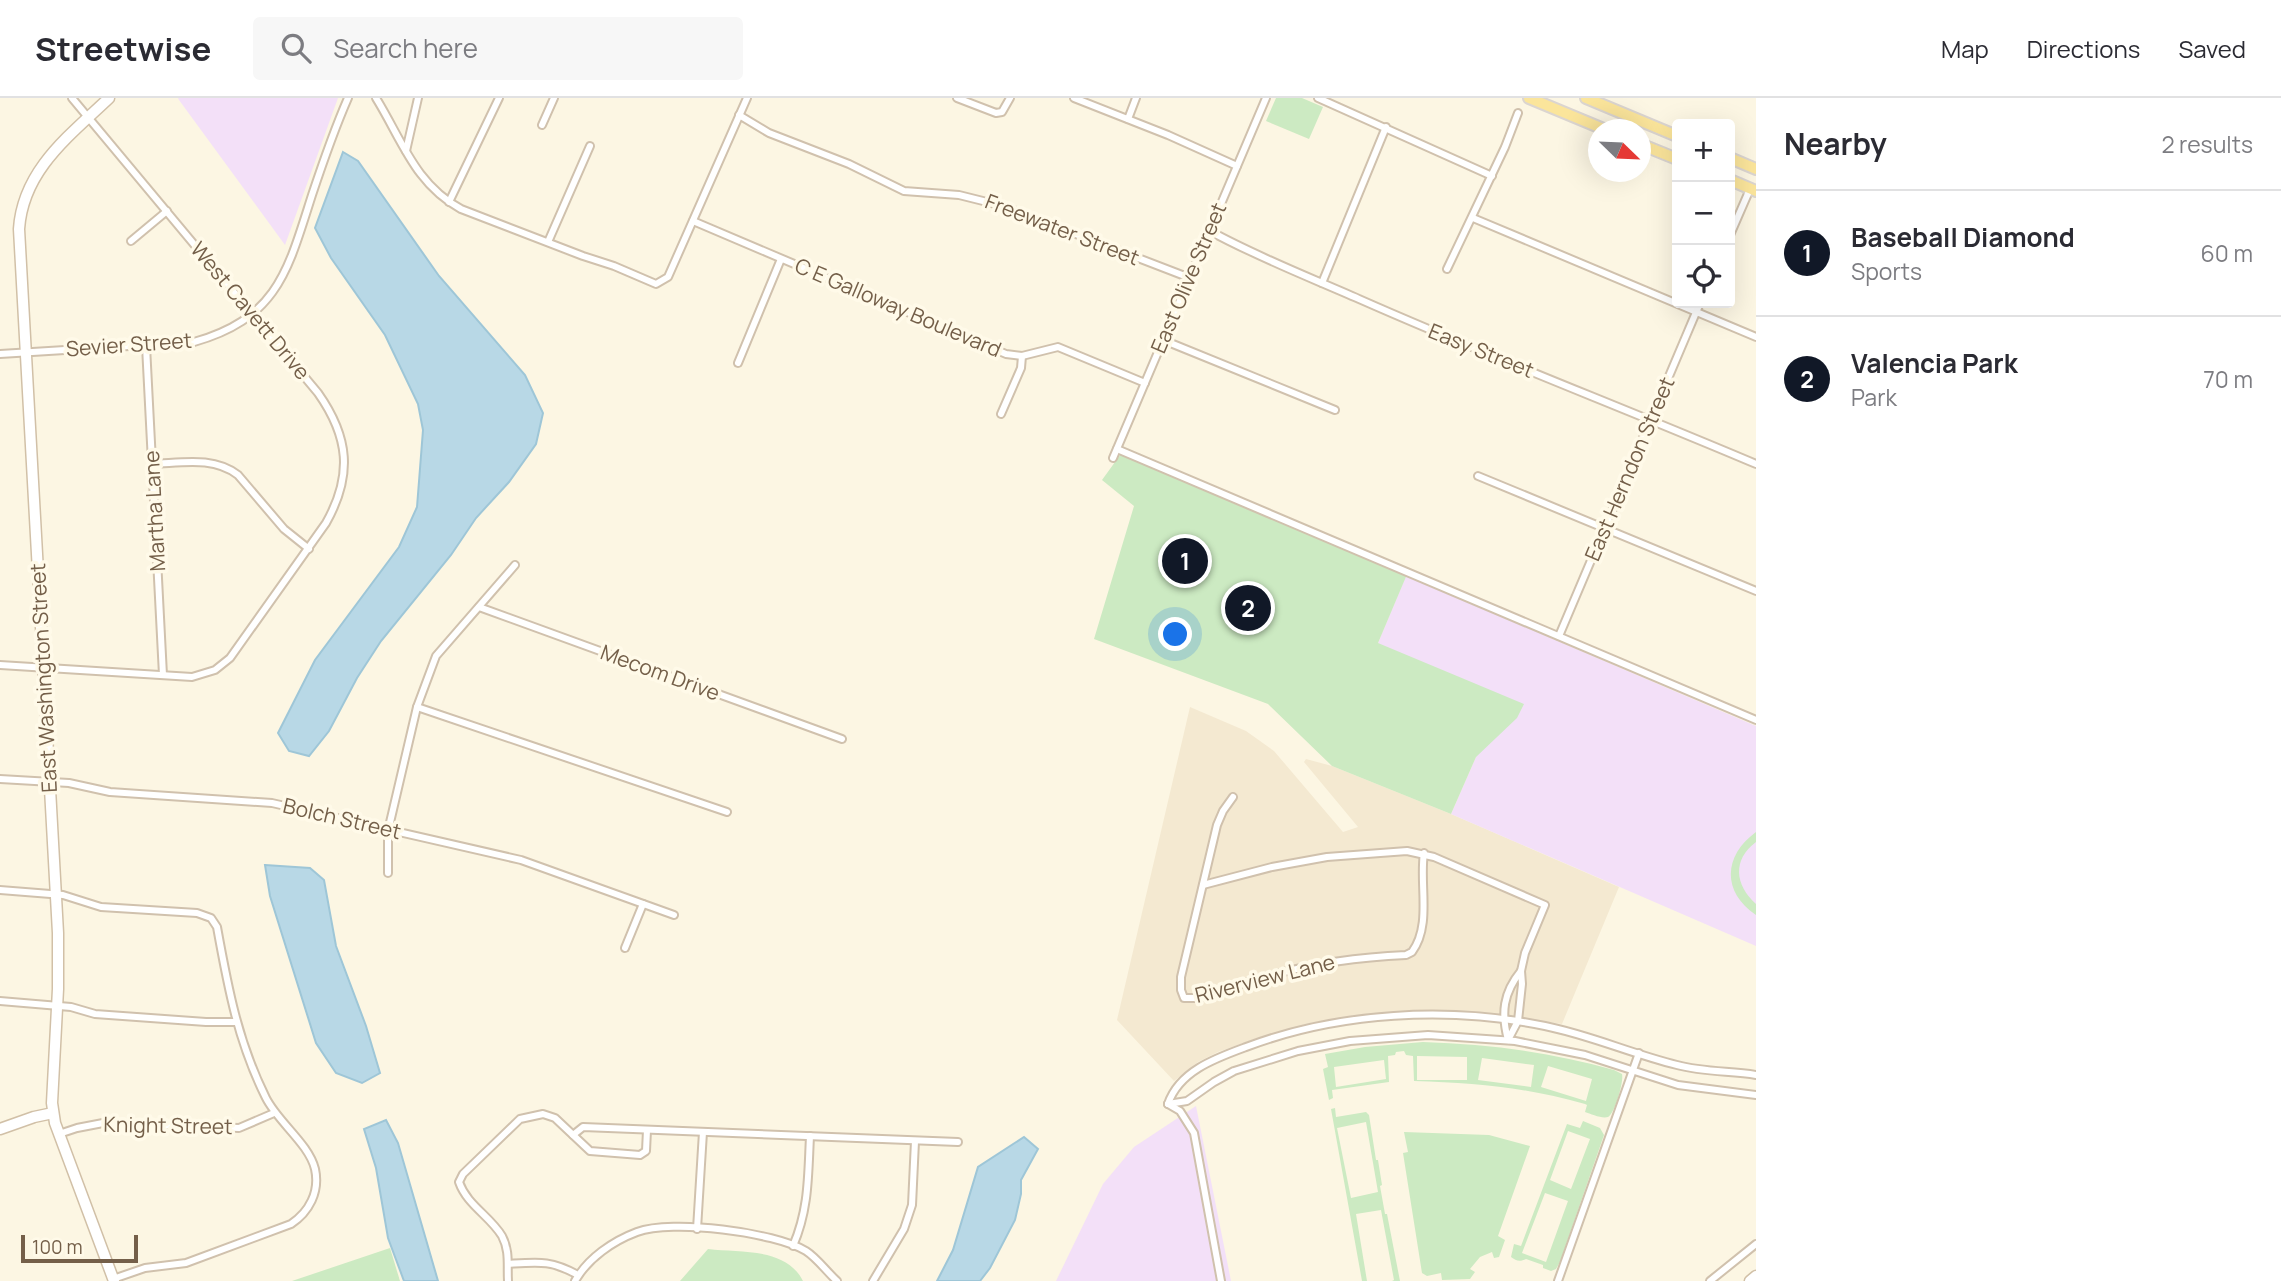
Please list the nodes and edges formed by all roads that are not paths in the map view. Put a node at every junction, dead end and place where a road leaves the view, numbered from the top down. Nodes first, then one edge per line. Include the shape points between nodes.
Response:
1 (72, 98) edge
2 (109, 98) edge
3 (348, 98) edge
4 (376, 98) edge
5 (418, 98) edge
6 (499, 98) edge
7 (554, 98) edge
8 (747, 98) edge
9 (957, 98) edge
10 (1010, 98) edge
11 (1074, 98) edge
12 (1136, 98) edge
13 (1266, 98) edge
14 (1318, 98) edge
15 (1529, 98) edge
16 (1586, 98) edge
17 (1518, 113) dead end
18 (739, 115) junction
19 (89, 117) junction
20 (1128, 119) junction
21 (1588, 123) edge
22 (542, 125) dead end
23 (1386, 127) junction
24 (1672, 134) edge
25 (590, 146) dead end
26 (1651, 148) edge
27 (405, 151) junction
28 (1672, 157) edge
29 (1735, 160) edge
30 (1237, 166) junction
31 (1756, 171) edge
32 (1492, 176) junction
33 (1735, 182) edge
34 (1753, 190) edge
35 (449, 202) junction
36 (167, 211) junction
37 (1473, 218) junction
38 (693, 221) junction
39 (1735, 225) edge
40 (1210, 230) junction
41 (131, 241) dead end
42 (548, 242) junction
43 (781, 259) junction
44 (1447, 269) dead end
45 (1190, 278) junction
46 (1322, 283) junction
47 (1698, 308) edge
48 (1696, 312) junction
49 (253, 314) junction
50 (1756, 337) edge
51 (1163, 340) junction
52 (146, 346) junction
53 (26, 353) junction
54 (0, 354) edge
55 (1023, 356) junction
56 (738, 363) dead end
57 (1145, 383) junction
58 (1335, 410) dead end
59 (1000, 414) dead end
60 (1651, 419) junction
61 (1117, 449) junction
62 (1113, 458) dead end
63 (152, 464) junction
64 (1756, 464) edge
65 (1478, 476) dead end
66 (1605, 527) junction
67 (309, 549) junction
68 (515, 565) dead end
69 (1756, 591) edge
70 (479, 607) junction
71 (1556, 635) junction
72 (0, 664) edge
73 (43, 667) junction
74 (163, 675) junction
75 (417, 706) junction
76 (1756, 720) edge
77 (842, 738) dead end
78 (0, 779) edge
79 (50, 782) junction
80 (1233, 797) dead end
81 (727, 812) dead end
82 (388, 831) junction
83 (1424, 853) junction
84 (388, 873) dead end
85 (1203, 885) junction
86 (0, 890) edge
87 (56, 894) junction
88 (643, 904) junction
89 (674, 915) dead end
90 (625, 948) dead end
91 (1521, 971) junction
92 (0, 1001) edge
93 (57, 1005) junction
94 (1503, 1019) junction
95 (1518, 1021) junction
96 (235, 1022) junction
97 (1508, 1040) junction
98 (1639, 1053) junction
99 (1632, 1071) junction
100 (1756, 1075) edge
101 (1756, 1094) edge
102 (1168, 1104) junction
103 (53, 1113) junction
104 (274, 1113) junction
105 (0, 1129) edge
106 (647, 1130) junction
107 (703, 1132) junction
108 (60, 1135) junction
109 (573, 1135) junction
110 (810, 1136) junction
111 (915, 1141) junction
112 (958, 1142) dead end
113 (697, 1229) junction
114 (1756, 1244) edge
115 (793, 1246) junction
116 (508, 1264) junction
117 (1756, 1276) edge
118 (577, 1278) edge
119 (113, 1280) edge
120 (508, 1281) edge
121 (837, 1281) edge
122 (873, 1281) edge
123 (1221, 1281) edge
124 (1558, 1281) edge
125 (1710, 1281) edge
126 (1749, 1281) edge

1 - 19 street, West Cavett Drive
2 - 19 street, East Washington Street
3 - 49 street, Sevier Street via 281,280
4 - 27 street
5 - 27 street
6 - 35 street
7 - 22 street
8 - 18 street
9 - 10 street via 1002,112
11 - 20 street
12 - 20 street
13 - 30 street, East Olive Street
14 - 23 street
15 - 21 main road
16 - 24 main road
17 - 32 street
18 - 38 street
18 - 45 street, Freewater Street via 769,133 908,192 959,194 1003,206
19 - 36 street, West Cavett Drive
19 - 53 street, East Washington Street via 41,165 23,205 19,229
20 - 30 street
23 - 32 street
23 - 46 street
25 - 42 street
26 - 28 main road
27 - 35 street via 433,190
29 - 31 main road
30 - 40 street, East Olive Street
31 - 34 main road
32 - 37 street
33 - 34 main road
34 - 39 street
35 - 42 street
36 - 41 street
36 - 49 street, West Cavett Drive
37 - 44 street
37 - 48 street
38 - 42 street via 668,277 658,284
38 - 43 street, C E Galloway Boulevard
40 - 45 street, East Olive Street
40 - 46 street, Easy Street
43 - 55 street, C E Galloway Boulevard via 1006,354
43 - 56 street
45 - 51 street, East Olive Street
46 - 60 street, Easy Street
47 - 48 street, East Herndon Street
48 - 50 street
48 - 60 street, East Herndon Street
49 - 52 street, Sevier Street via 203,339
49 - 67 street, West Cavett Drive via 329,408 343,444 341,492
51 - 57 street, East Olive Street
51 - 58 street
52 - 53 street, Sevier Street
52 - 63 street, Martha Lane
53 - 54 street, Sevier Street
53 - 73 street, East Washington Street
55 - 57 street, C E Galloway Boulevard via 1058,347
55 - 59 street
57 - 61 street, East Olive Street
60 - 64 street, Easy Street
60 - 66 street, East Herndon Street
61 - 62 street, East Olive Street
61 - 71 street
63 - 67 street via 208,462 229,468 284,529
63 - 74 street, Martha Lane
65 - 66 street
66 - 69 street
66 - 71 street, East Herndon Street
67 - 74 street, West Cavett Drive via 225,662 203,675
68 - 70 street
70 - 75 street via 436,656
70 - 77 street, Mecom Drive
71 - 76 street
72 - 73 street, West Cavett Drive
73 - 74 street, West Cavett Drive
73 - 79 street, East Washington Street
75 - 81 street
75 - 82 street
78 - 79 street, Bolch Street
79 - 82 street, Bolch Street via 110,792 272,803
79 - 87 street, East Washington Street
80 - 85 street via 1219,818
82 - 84 street
82 - 88 street, Bolch Street via 521,860
83 - 85 street via 1328,858
83 - 85 street, Riverview Lane via 1423,914 1412,953 1306,967 1200,998 1185,998 1181,977
83 - 91 street via 1545,905
86 - 87 street
87 - 93 street, East Washington Street
87 - 96 street via 101,907 211,918 217,927
88 - 89 street, Bolch Street
88 - 90 street
91 - 94 street via 1509,990
91 - 95 street
92 - 93 street
93 - 96 street via 95,1014
93 - 103 street, East Washington Street
94 - 95 street
94 - 97 street
94 - 102 street via 1402,1016 1295,1032 1199,1067 1172,1091
95 - 97 street
95 - 98 street
96 - 104 street
97 - 99 street via 1585,1055
97 - 102 street via 1428,1035 1326,1045 1234,1072 1187,1101
98 - 99 street
98 - 100 street via 1688,1067
99 - 101 street via 1699,1089
99 - 124 street
102 - 123 street via 1180,1111 1194,1133
103 - 105 street
103 - 108 street, East Washington Street
104 - 108 street, Knight Street via 239,1128 103,1123
104 - 119 street via 308,1155 315,1171 316,1188 300,1218 186,1263 145,1268
106 - 107 street
106 - 109 street via 583,1127
106 - 109 street via 646,1151 640,1155 590,1151
107 - 110 street
107 - 113 street
108 - 119 street, East Washington Street
109 - 116 street via 555,1118 543,1114 520,1119 463,1174 459,1182 463,1193 502,1236
110 - 111 street
110 - 115 street via 803,1223
111 - 112 street
111 - 122 street via 912,1205 904,1229
113 - 115 street via 747,1232
113 - 118 street via 639,1231 607,1247
114 - 125 street
115 - 121 street via 807,1252
116 - 118 street via 545,1261 564,1267
116 - 120 street
117 - 126 street

